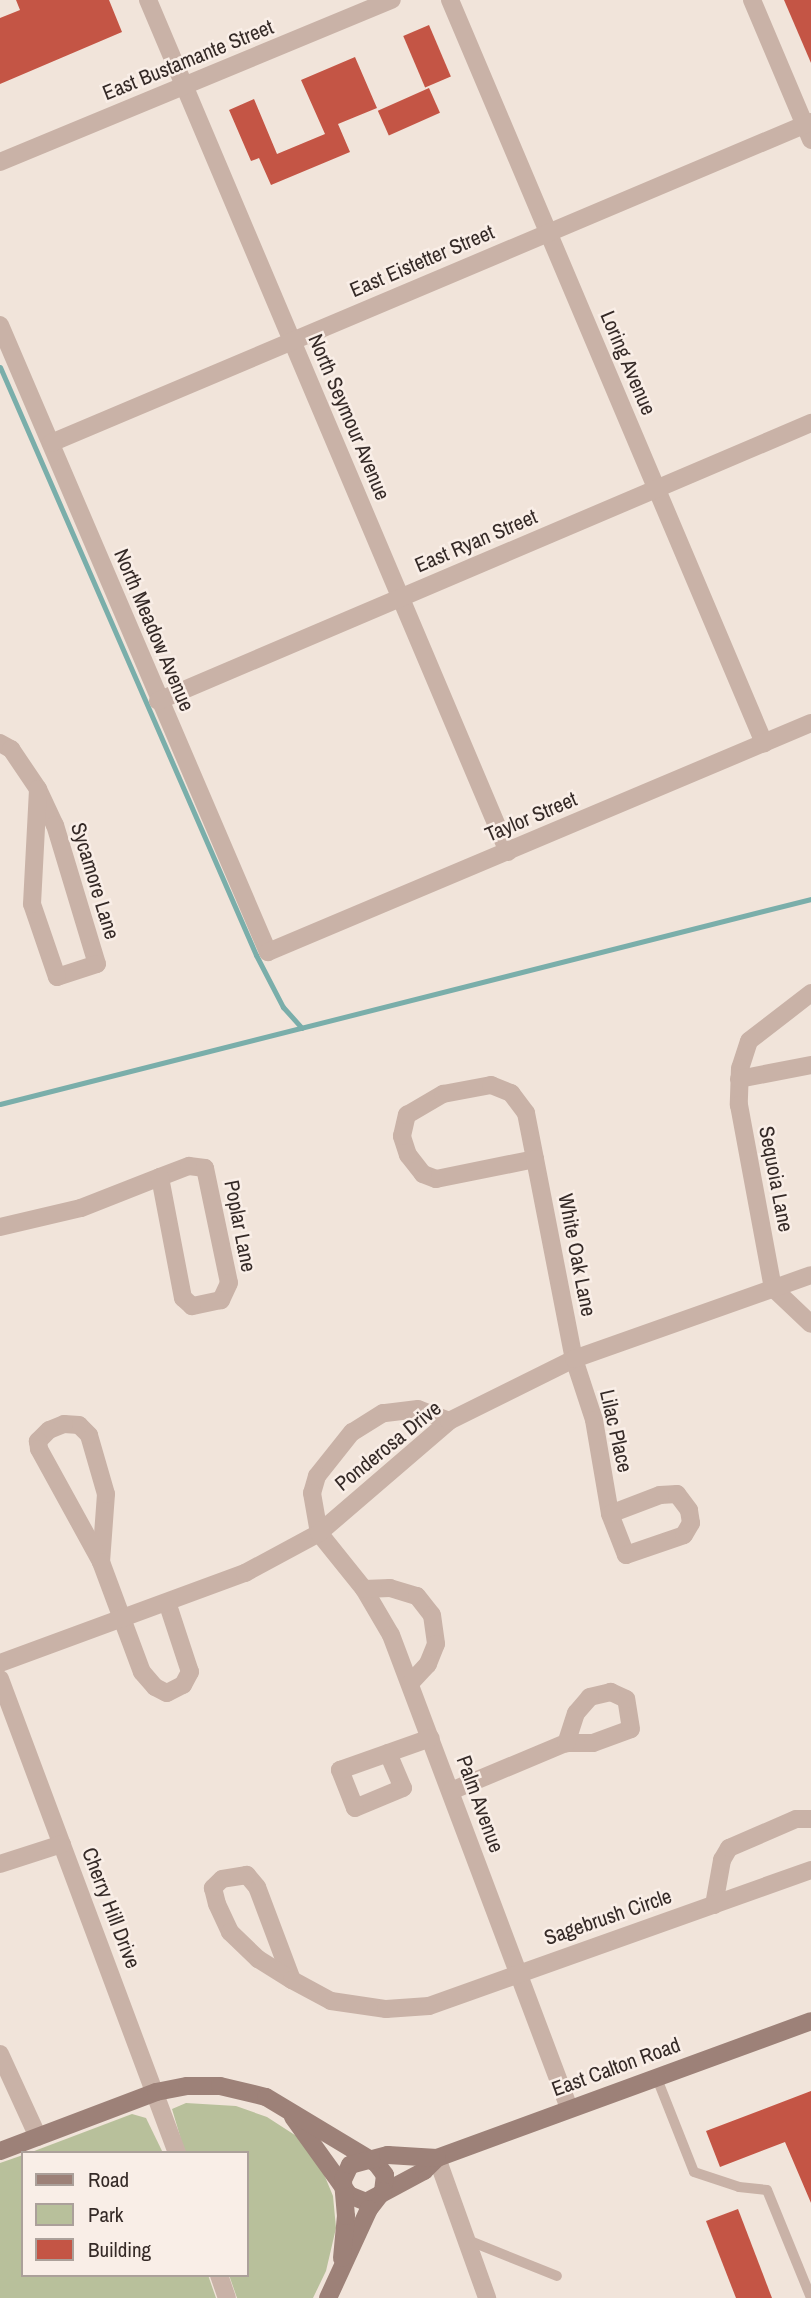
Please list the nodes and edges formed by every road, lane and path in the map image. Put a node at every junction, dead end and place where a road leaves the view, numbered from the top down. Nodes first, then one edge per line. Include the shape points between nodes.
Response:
1 (148, 0) edge
2 (393, 0) edge
3 (450, 0) edge
4 (752, 0) edge
5 (184, 86) junction
6 (809, 129) edge
7 (0, 162) edge
8 (548, 233) junction
9 (0, 325) edge
10 (292, 341) junction
11 (811, 423) edge
12 (51, 443) junction
13 (656, 489) junction
14 (400, 598) junction
15 (158, 701) junction
16 (811, 723) edge
17 (0, 743) edge
18 (764, 743) junction
19 (38, 789) junction
20 (508, 852) junction
21 (268, 952) joint
22 (811, 993) edge
23 (811, 1065) edge
24 (740, 1079) junction
25 (535, 1159) junction
26 (160, 1177) junction
27 (0, 1227) edge
28 (811, 1275) edge
29 (773, 1288) junction
30 (811, 1324) edge
31 (574, 1359) junction
32 (449, 1421) junction
33 (610, 1514) junction
34 (319, 1532) junction
35 (101, 1562) junction
36 (364, 1589) junction
37 (167, 1605) junction
38 (122, 1621) junction
39 (0, 1663) edge
40 (0, 1679) edge
41 (411, 1682) junction
42 (431, 1738) junction
43 (566, 1743) dead end
44 (388, 1753) dead end
45 (452, 1791) junction
46 (811, 1819) edge
47 (62, 1844) junction
48 (0, 1864) edge
49 (811, 1870) edge
50 (714, 1905) junction
51 (517, 1971) junction
52 (292, 1980) junction
53 (811, 2021) edge
54 (0, 2054) edge
55 (656, 2076) junction
56 (156, 2092) junction
57 (569, 2108) junction
58 (293, 2117) junction
59 (38, 2137) junction
60 (0, 2151) edge
61 (176, 2151) edge
62 (437, 2158) junction
63 (368, 2159) junction
64 (343, 2188) junction
65 (380, 2195) junction
66 (465, 2239) junction
67 (342, 2268) junction
68 (557, 2276) dead end
69 (220, 2277) edge
70 (227, 2298) edge
71 (328, 2298) edge
72 (487, 2298) edge
73 (811, 2298) edge

1 - 5 street, North Seymour Avenue
2 - 5 street, East Bustamante Street
3 - 8 street, Loring Avenue
4 - 6 street
5 - 7 street, East Bustamante Street
5 - 10 street, North Seymour Avenue
6 - 8 street, East Eistetter Street
8 - 10 street, East Eistetter Street
8 - 13 street, Loring Avenue
9 - 12 street, North Meadow Avenue
10 - 12 street, East Eistetter Street
10 - 14 street, North Seymour Avenue
11 - 13 street, East Ryan Street
12 - 15 street, North Meadow Avenue
13 - 14 street, East Ryan Street
13 - 18 street, Loring Avenue
14 - 15 street, East Ryan Street
14 - 20 street, North Seymour Avenue
15 - 21 street, North Meadow Avenue
16 - 18 street, Taylor Street
17 - 19 street, Sycamore Lane via 11,750
18 - 20 street, Taylor Street
19 - 19 street, Sycamore Lane via 32,904 57,977 97,964 55,825
20 - 21 street, Taylor Street
22 - 24 street, Sequoia Lane via 748,1041
23 - 24 street
24 - 29 street, Sequoia Lane via 739,1105
25 - 25 street, White Oak Lane via 526,1113 511,1093 491,1084 443,1094 407,1115 402,1136 408,1155 423,1174 436,1179
25 - 31 street, White Oak Lane
26 - 26 street, Poplar Lane via 183,1298 192,1306 221,1300 229,1283 205,1168 189,1166
26 - 27 street, Poplar Lane via 81,1208
28 - 29 street, Ponderosa Drive
29 - 30 street
29 - 31 street, Ponderosa Drive
31 - 32 street, Ponderosa Drive
31 - 33 street, Lilac Place via 594,1420
32 - 34 street, Ponderosa Drive
32 - 34 street via 418,1409 395,1411 352,1432 317,1476 312,1493
33 - 33 street, Lilac Place via 626,1555 684,1535 691,1523 689,1510 677,1494 660,1495
34 - 36 street, Palm Avenue
34 - 37 street, Ponderosa Drive via 245,1573
35 - 35 street via 106,1494 89,1435 79,1424 64,1424 49,1430 38,1441 39,1449
35 - 38 street
36 - 41 street, Palm Avenue
36 - 41 street via 390,1588 417,1596 432,1615 436,1644 428,1664
37 - 38 street, Ponderosa Drive
37 - 38 street via 190,1672 183,1685 167,1693 142,1672
38 - 39 street, Ponderosa Drive
40 - 47 street, Cherry Hill Drive
41 - 42 street, Palm Avenue
42 - 44 street
42 - 45 street, Palm Avenue
43 - 45 street
45 - 51 street, Palm Avenue
46 - 50 street via 796,1819 729,1848
47 - 48 street
47 - 56 street, Cherry Hill Drive
49 - 50 street, Sagebrush Circle
50 - 51 street, Sagebrush Circle
51 - 52 street, Sagebrush Circle via 429,2006 386,2009 331,2001
51 - 57 street, Palm Avenue
52 - 52 street, Sagebrush Circle via 257,1887 247,1875 222,1879 213,1888 230,1932 258,1959
53 - 55 main road, East Calton Road
54 - 59 street
55 - 57 main road, East Calton Road
55 - 73 lane via 694,2172 739,2187 767,2190
56 - 58 main road via 220,2086 266,2097
56 - 59 main road
56 - 61 street, Cherry Hill Drive
57 - 62 main road, East Calton Road
58 - 63 main road
58 - 64 main road
59 - 60 main road
62 - 63 main road, East Calton Road
62 - 65 main road, East Calton Road
62 - 66 street
63 - 64 main road via 350,2165
63 - 65 main road via 385,2175
64 - 65 main road via 359,2202
64 - 67 main road
65 - 67 main road
66 - 68 lane
66 - 72 street
67 - 71 main road
69 - 70 street

